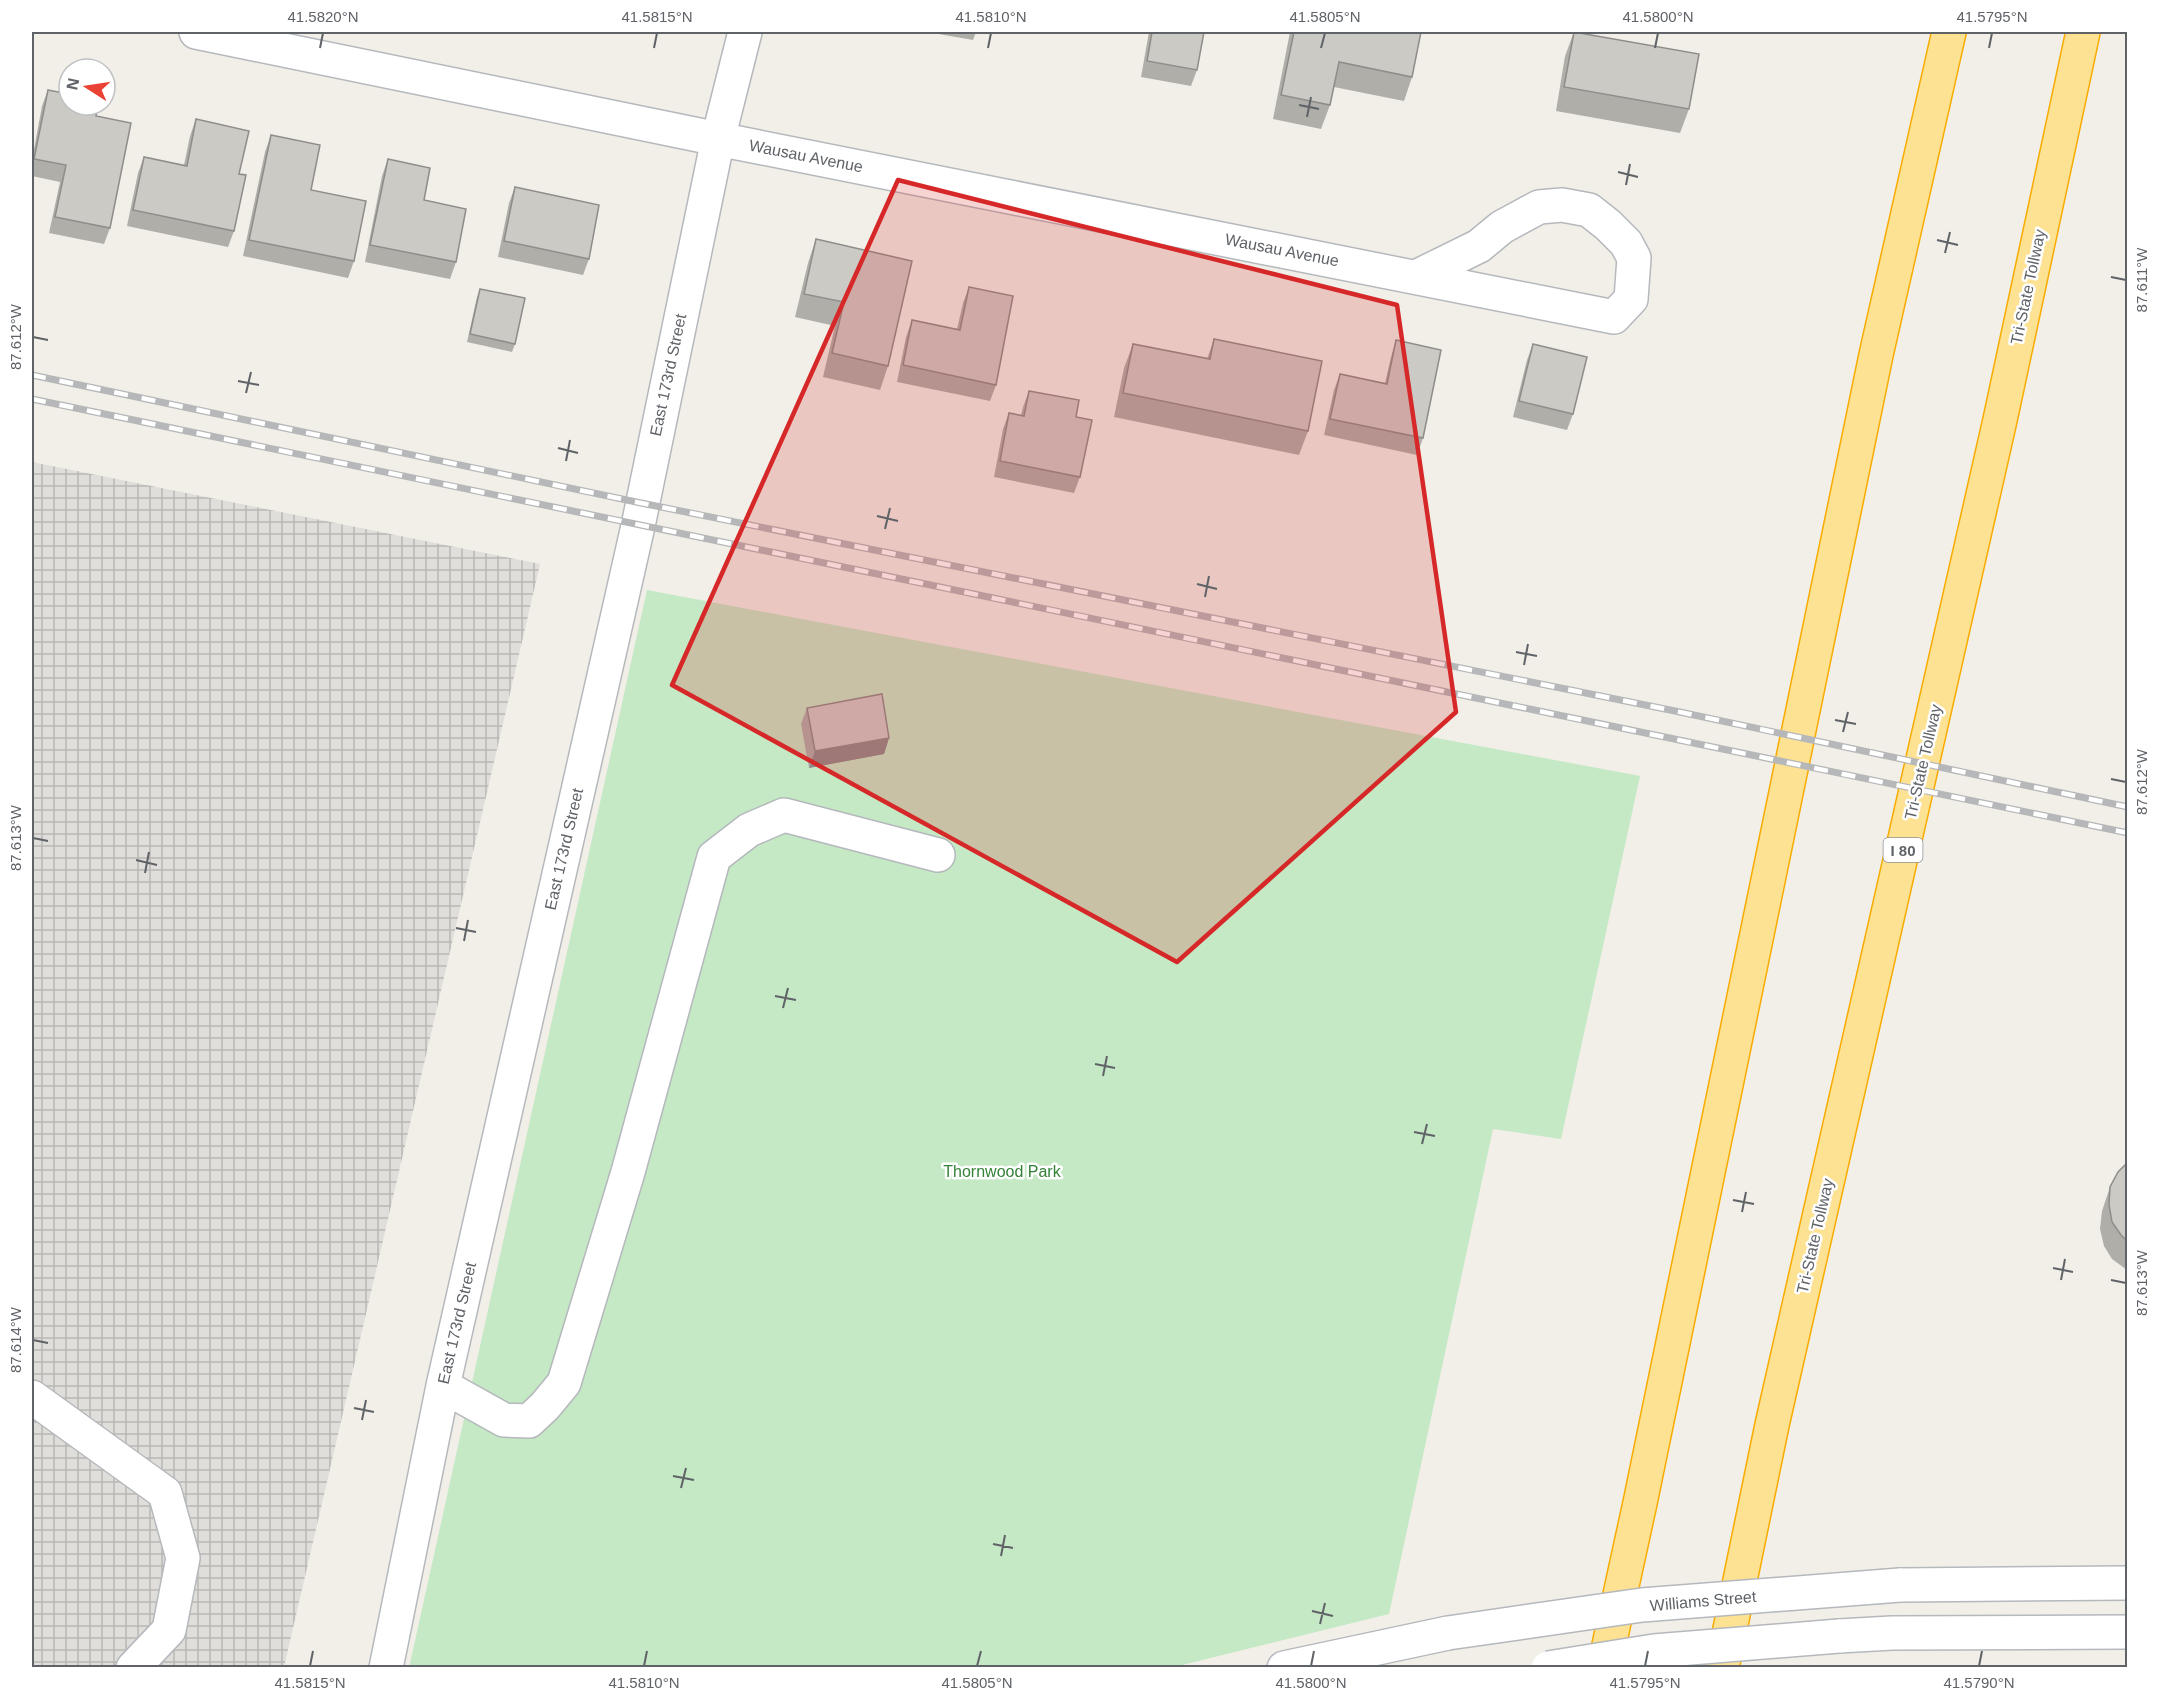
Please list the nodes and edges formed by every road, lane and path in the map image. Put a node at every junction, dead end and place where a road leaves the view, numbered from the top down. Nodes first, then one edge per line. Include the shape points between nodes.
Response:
1 (195, 32) edge
2 (745, 32) edge
3 (1949, 32) edge
4 (2083, 32) edge
5 (718, 139) junction
6 (1416, 277) junction
7 (938, 855) dead end
8 (443, 1386) junction
9 (32, 1396) edge
10 (2127, 1583) edge
11 (2127, 1632) edge
12 (133, 1668) edge
13 (386, 1668) edge
14 (1284, 1668) edge
15 (1548, 1668) edge
16 (1604, 1668) edge
17 (1722, 1668) edge

1 - 5 street, Wausau Avenue
2 - 5 street, East 173rd Street
3 - 16 highway via 1876,355
4 - 17 highway, Tri-State Tollway / I 80 via 1998,431 1772,1425
5 - 6 street, Wausau Avenue
5 - 8 street, East 173rd Street via 638,526
6 - 6 street, Wausau Avenue via 1614,316 1630,299 1634,258 1626,243 1589,210 1562,205 1539,207 1502,227 1479,246
7 - 8 street via 784,815 749,830 714,857 628,1172 564,1383 530,1420 504,1420
8 - 13 street, East 173rd Street
9 - 12 street via 165,1493 183,1558 169,1630
10 - 14 street, Williams Street, bridge via 1900,1585 1642,1605 1448,1633
11 - 15 street, bridge via 1839,1636 1654,1651

